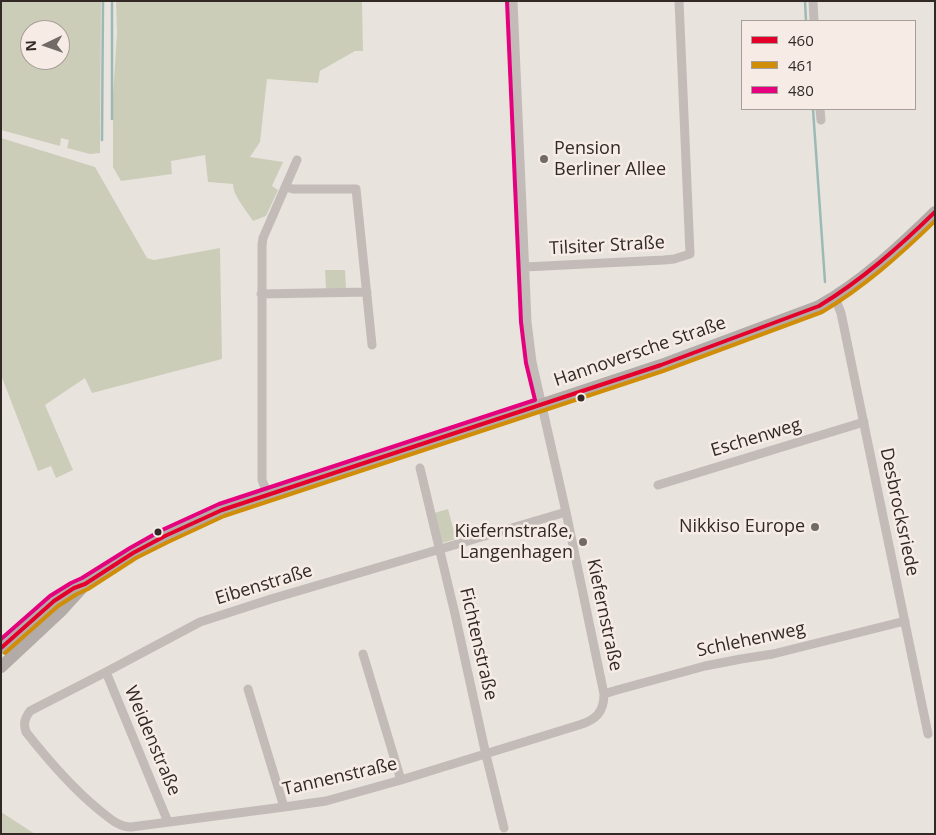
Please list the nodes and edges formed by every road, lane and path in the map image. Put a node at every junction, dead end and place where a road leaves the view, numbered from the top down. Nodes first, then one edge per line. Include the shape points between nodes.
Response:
1 (513, 1) edge
2 (679, 1) edge
3 (813, 1) edge
4 (814, 20) edge
5 (820, 110) edge
6 (821, 120) dead end
7 (297, 160) dead end
8 (285, 187) junction
9 (935, 212) edge
10 (525, 267) junction
11 (367, 292) junction
12 (261, 294) junction
13 (835, 298) junction
14 (372, 345) dead end
15 (542, 404) junction
16 (864, 422) junction
17 (420, 468) dead end
18 (658, 485) dead end
19 (268, 494) junction
20 (566, 512) junction
21 (439, 549) junction
22 (85, 584) junction
23 (906, 621) junction
24 (1, 648) edge
25 (363, 654) dead end
26 (1, 667) edge
27 (106, 672) junction
28 (248, 689) dead end
29 (604, 694) junction
30 (928, 734) dead end
31 (486, 755) junction
32 (401, 780) junction
33 (284, 807) junction
34 (168, 822) junction
35 (504, 828) dead end

1 - 10 street, Kiefernstraße
2 - 10 street, Tilsiter Straße via 690,254 664,260
3 - 4 street
5 - 6 street
7 - 8 street
8 - 11 street via 356,189
8 - 12 street via 263,238
9 - 13 main road, Hannoversche Straße via 896,250
10 - 15 street, Kiefernstraße via 527,322
11 - 12 street
11 - 14 street
12 - 19 street via 262,480
13 - 15 main road, Hannoversche Straße via 661,365
13 - 16 street, Desbrocksriede
15 - 19 main road, Hannoversche Straße
15 - 20 street, Kiefernstraße
16 - 18 street, Eschenweg
16 - 23 street, Desbrocksriede
17 - 21 street, Fichtenstraße
19 - 22 main road, Hannoversche Straße via 178,529
20 - 21 street, Eibenstraße
20 - 29 street, Kiefernstraße
21 - 27 street, Eibenstraße via 200,622
21 - 31 street, Fichtenstraße
22 - 24 main road, Hannoversche Straße via 54,601
22 - 26 main road, Hannoversche Straße
23 - 29 street, Schlehenweg via 773,654 705,666
23 - 30 street, Desbrocksriede
25 - 32 street
27 - 34 street, Weidenstraße
27 - 34 street, Eibenstraße via 30,712 24,720 26,732 80,794 117,823 131,827
28 - 33 street
29 - 31 street, Kiefernstraße via 601,709 589,722
31 - 32 street, Tannenstraße
31 - 35 street, Fichtenstraße
32 - 33 street, Tannenstraße via 326,801
33 - 34 street, Tannenstraße

